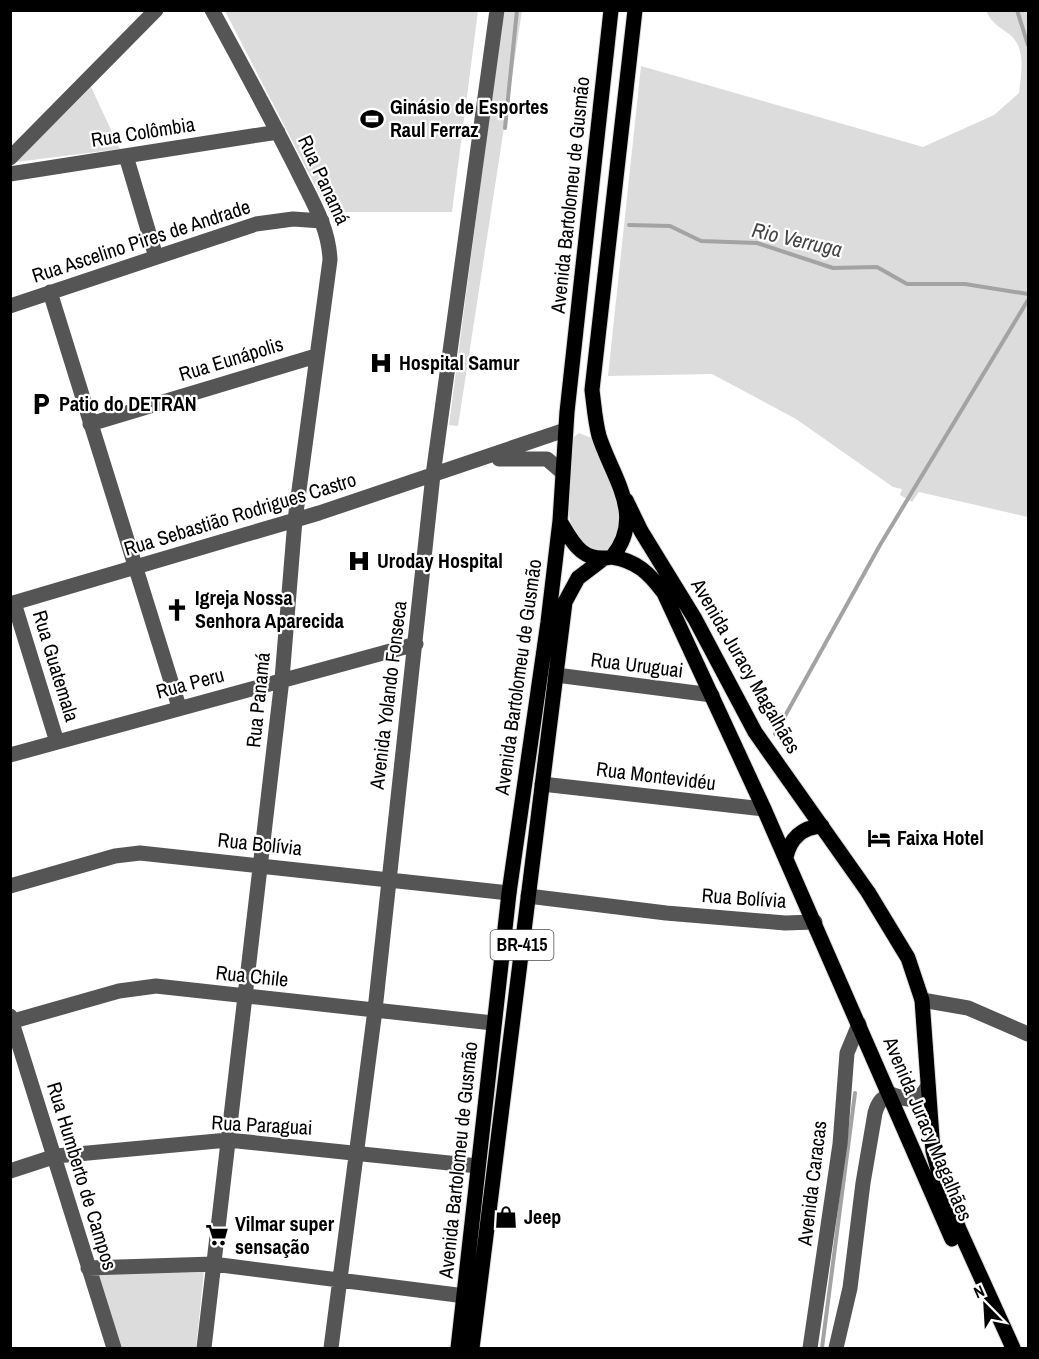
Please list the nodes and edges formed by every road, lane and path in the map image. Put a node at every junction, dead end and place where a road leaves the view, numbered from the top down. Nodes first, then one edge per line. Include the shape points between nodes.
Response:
1 (156, 10) edge
2 (212, 10) edge
3 (496, 10) edge
4 (611, 10) edge
5 (634, 10) edge
6 (278, 132) junction
7 (126, 156) junction
8 (10, 158) edge
9 (12, 171) edge
10 (322, 221) junction
11 (156, 257) junction
12 (50, 292) junction
13 (10, 306) edge
14 (316, 356) junction
15 (90, 424) junction
16 (565, 430) junction
17 (481, 460) junction
18 (562, 472) junction
19 (433, 476) junction
20 (626, 500) junction
21 (295, 520) junction
22 (560, 521) junction
23 (608, 558) junction
24 (134, 568) junction
25 (12, 604) edge
26 (416, 644) junction
27 (556, 675) junction
28 (282, 679) junction
29 (712, 695) junction
30 (179, 707) junction
31 (57, 742) junction
32 (10, 755) edge
33 (542, 784) junction
34 (764, 809) junction
35 (822, 826) junction
36 (786, 857) junction
37 (261, 866) junction
38 (388, 879) junction
39 (10, 886) edge
40 (509, 893) junction
41 (528, 896) junction
42 (815, 922) junction
43 (244, 996) junction
44 (922, 1000) junction
45 (375, 1010) junction
46 (11, 1020) edge
47 (493, 1023) junction
48 (860, 1024) junction
49 (1029, 1034) edge
50 (928, 1086) junction
51 (891, 1094) junction
52 (228, 1140) junction
53 (356, 1152) junction
54 (56, 1156) junction
55 (478, 1166) junction
56 (10, 1171) edge
57 (213, 1264) junction
58 (88, 1268) junction
59 (340, 1281) junction
60 (465, 1296) junction
61 (114, 1348) edge
62 (204, 1348) edge
63 (331, 1348) edge
64 (458, 1348) edge
65 (472, 1348) edge
66 (810, 1348) edge
67 (836, 1348) edge
68 (1003, 1348) edge
69 (1013, 1348) edge

1 - 8 street
2 - 6 street, Rua Panamá
3 - 19 street, Avenida Yolando Fonseca
4 - 16 main road, Avenida Bartolomeu de Gusmão
5 - 20 main road, Avenida Juracy Magalhães via 592,390 599,436
6 - 7 street, Rua Colômbia
6 - 10 street, Rua Panamá
7 - 9 street, Rua Colômbia
7 - 11 street
10 - 11 street, Rua Ascelino Pires de Andrade via 293,219 256,224
10 - 14 street, Rua Panamá via 330,260
11 - 12 street, Rua Ascelino Pires de Andrade
12 - 13 street, Rua Ascelino Pires de Andrade
12 - 15 street
14 - 15 street, Rua Eunápolis
14 - 21 street, Rua Panamá
15 - 24 street
16 - 17 street, Rua Sebastião Rodrigues Castro
16 - 18 main road, Avenida Bartolomeu de Gusmão
17 - 18 street, Rua Sebastião Rodrigues Castro via 547,459
17 - 19 street, Rua Sebastião Rodrigues Castro
18 - 22 main road, Avenida Bartolomeu de Gusmão
19 - 21 street, Rua Sebastião Rodrigues Castro
19 - 26 street, Avenida Yolando Fonseca
20 - 23 main road via 626,531 620,548
20 - 35 main road, Avenida Juracy Magalhães via 755,732
21 - 24 street, Rua Sebastião Rodrigues Castro
21 - 28 street, Rua Panamá
22 - 23 main road, Avenida Juracy Magalhães via 574,547 590,557
22 - 40 main road, Avenida Bartolomeu de Gusmão
23 - 27 main road, Avenida Bartolomeu de Gusmão / BR-415 via 578,578 564,602
23 - 29 main road, Avenida Juracy Magalhães via 625,559 643,568 664,593
24 - 25 street, Rua Sebastião Rodrigues Castro
24 - 30 street
25 - 31 street, Rua Guatemala
26 - 28 street, Rua Peru
26 - 38 street, Avenida Yolando Fonseca
27 - 29 street, Rua Uruguai
27 - 33 main road, Avenida Bartolomeu de Gusmão / BR-415
28 - 30 street, Rua Peru
28 - 37 street, Rua Panamá
29 - 34 main road, Avenida Juracy Magalhães
30 - 31 street, Rua Peru
31 - 32 street, Rua Peru
33 - 34 street, Rua Montevidéu
33 - 41 main road, Avenida Bartolomeu de Gusmão / BR-415
34 - 36 main road, Avenida Juracy Magalhães
35 - 36 main road via 809,828 796,837
35 - 44 main road, Avenida Juracy Magalhães via 898,939
36 - 42 main road, Avenida Juracy Magalhães
37 - 38 street, Rua Bolívia
37 - 39 street, Rua Bolívia via 128,854
37 - 43 street, Rua Panamá
38 - 40 street, Rua Bolívia
38 - 45 street, Avenida Yolando Fonseca
40 - 47 main road, Avenida Bartolomeu de Gusmão
41 - 42 street, Rua Bolívia via 666,913
41 - 65 main road, Avenida Bartolomeu de Gusmão / BR-415
42 - 48 main road, Avenida Juracy Magalhães
43 - 45 street, Rua Chile
43 - 46 street, Rua Chile via 138,987
43 - 52 street, Rua Panamá
44 - 49 street via 968,1008
44 - 50 main road, Avenida Juracy Magalhães
45 - 47 street, Rua Chile
45 - 53 street, Avenida Yolando Fonseca
46 - 54 street, Rua Humberto de Campos
47 - 55 main road, Avenida Bartolomeu de Gusmão
48 - 51 main road, Avenida Juracy Magalhães
48 - 66 street, Avenida Caracas via 847,1053 840,1144
50 - 51 street via 913,1101
50 - 69 main road, Avenida Juracy Magalhães via 933,1151 943,1188
51 - 67 street via 879,1102 875,1113 850,1288
51 - 68 main road, Avenida Juracy Magalhães
52 - 53 street, Rua Paraguai
52 - 54 street, Rua Paraguai
52 - 57 street, Rua Panamá
53 - 55 street, Rua Paraguai
53 - 59 street, Avenida Yolando Fonseca
54 - 56 street, Rua Paraguai
54 - 58 street, Rua Humberto de Campos
55 - 60 main road, Avenida Bartolomeu de Gusmão
57 - 58 street
57 - 59 street
57 - 62 street, Rua Panamá
58 - 61 street, Rua Humberto de Campos
59 - 60 street
59 - 63 street, Avenida Yolando Fonseca
60 - 64 main road, Avenida Bartolomeu de Gusmão

